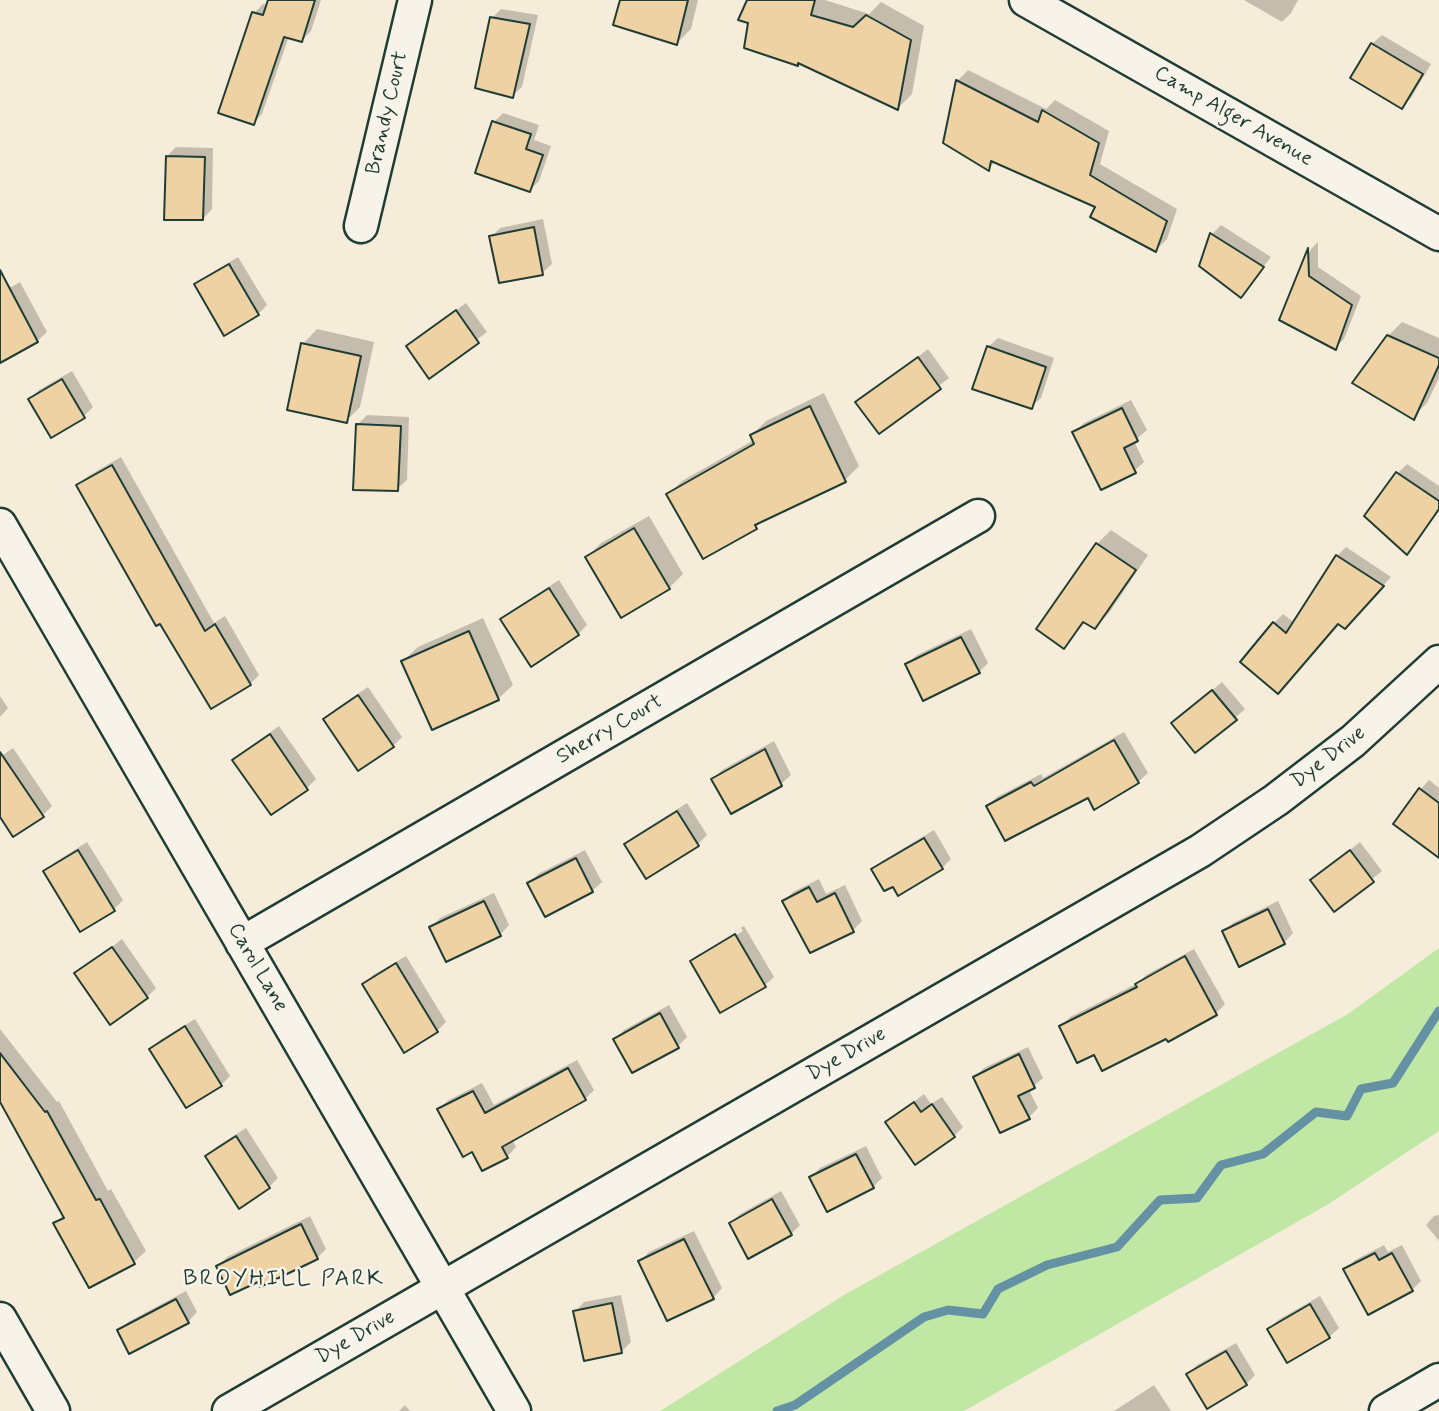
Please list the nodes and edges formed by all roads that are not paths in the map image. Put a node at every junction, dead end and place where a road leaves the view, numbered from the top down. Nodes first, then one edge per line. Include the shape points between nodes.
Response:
1 (415, 0) edge
2 (1026, 0) edge
3 (361, 226) dead end
4 (1439, 234) edge
5 (978, 516) dead end
6 (0, 525) edge
7 (1439, 662) edge
8 (243, 943) junction
9 (442, 1288) junction
10 (0, 1319) edge
11 (1439, 1380) edge
12 (53, 1411) edge
13 (229, 1411) edge
14 (514, 1411) edge
15 (1386, 1411) edge

1 - 3 street, Brandy Court
2 - 4 street, Camp Alger Avenue
5 - 8 street, Sherry Court
6 - 8 street, Carol Lane
7 - 9 street, Dye Drive via 1353,741 1200,851
8 - 9 street, Carol Lane
9 - 13 street, Dye Drive
9 - 14 street, Carol Lane
10 - 12 street
11 - 15 street

